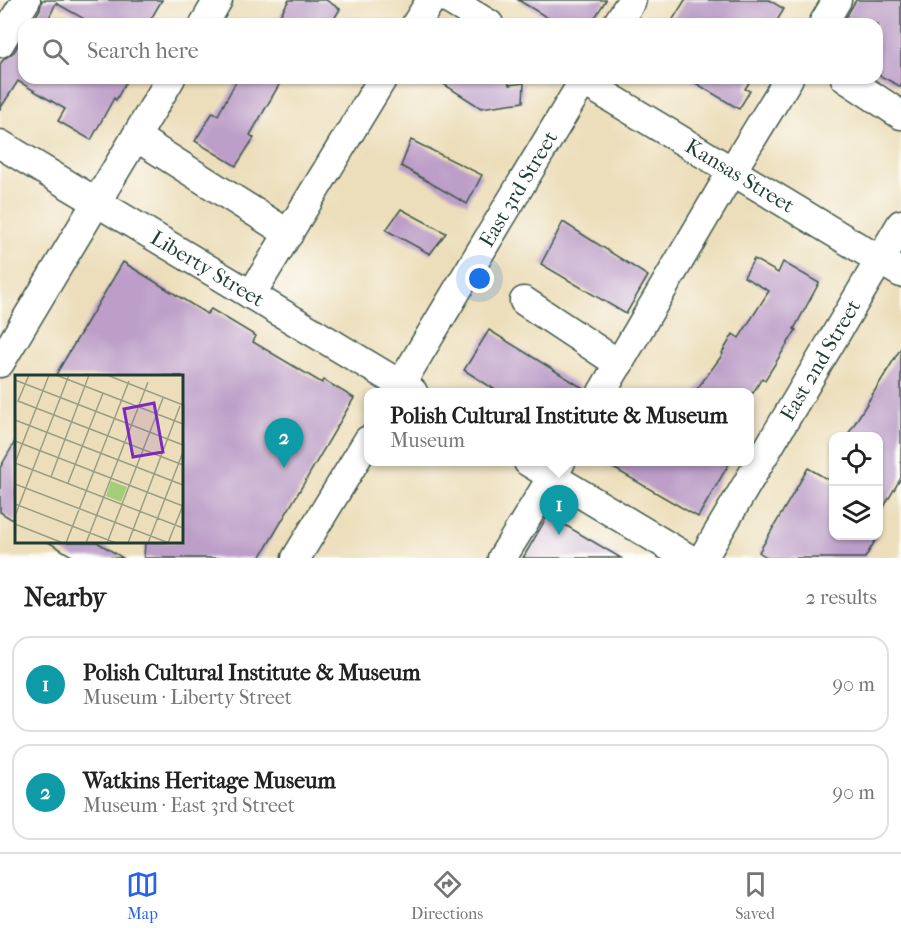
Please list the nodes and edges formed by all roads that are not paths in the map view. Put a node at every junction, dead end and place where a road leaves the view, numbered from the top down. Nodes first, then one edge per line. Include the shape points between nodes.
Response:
1 (26, 0) edge
2 (218, 0) edge
3 (431, 0) edge
4 (449, 0) edge
5 (632, 0) edge
6 (837, 0) edge
7 (208, 18) edge
8 (420, 18) edge
9 (479, 18) edge
10 (621, 18) edge
11 (826, 18) edge
12 (0, 43) edge
13 (167, 84) edge
14 (379, 84) edge
15 (579, 84) edge
16 (590, 84) edge
17 (785, 84) edge
18 (854, 84) edge
19 (901, 115) edge
20 (136, 137) junction
21 (0, 144) edge
22 (732, 171) junction
23 (97, 202) junction
24 (901, 224) edge
25 (289, 234) junction
26 (890, 266) edge
27 (251, 295) junction
28 (524, 301) dead end
29 (0, 363) edge
30 (618, 364) junction
31 (400, 388) edge
32 (404, 388) edge
33 (605, 388) edge
34 (364, 448) edge
35 (557, 469) edge
36 (296, 558) edge
37 (502, 558) edge
38 (688, 558) edge
39 (703, 558) edge

1 - 12 street
2 - 7 street
3 - 8 street
4 - 9 street
5 - 10 street
6 - 11 street
13 - 20 street
14 - 25 street
15 - 32 street, East 3rd Street
16 - 22 street, Kansas Street
17 - 22 street
18 - 19 street
20 - 23 street
20 - 25 street
21 - 23 street, Liberty Street
22 - 26 street, Kansas Street
22 - 30 street
23 - 27 street, Liberty Street
23 - 29 street
24 - 26 street, East 2nd Street
25 - 27 street
26 - 39 street, East 2nd Street
27 - 31 street, Liberty Street
28 - 30 street
30 - 33 street
34 - 36 street
35 - 37 street
35 - 38 street

